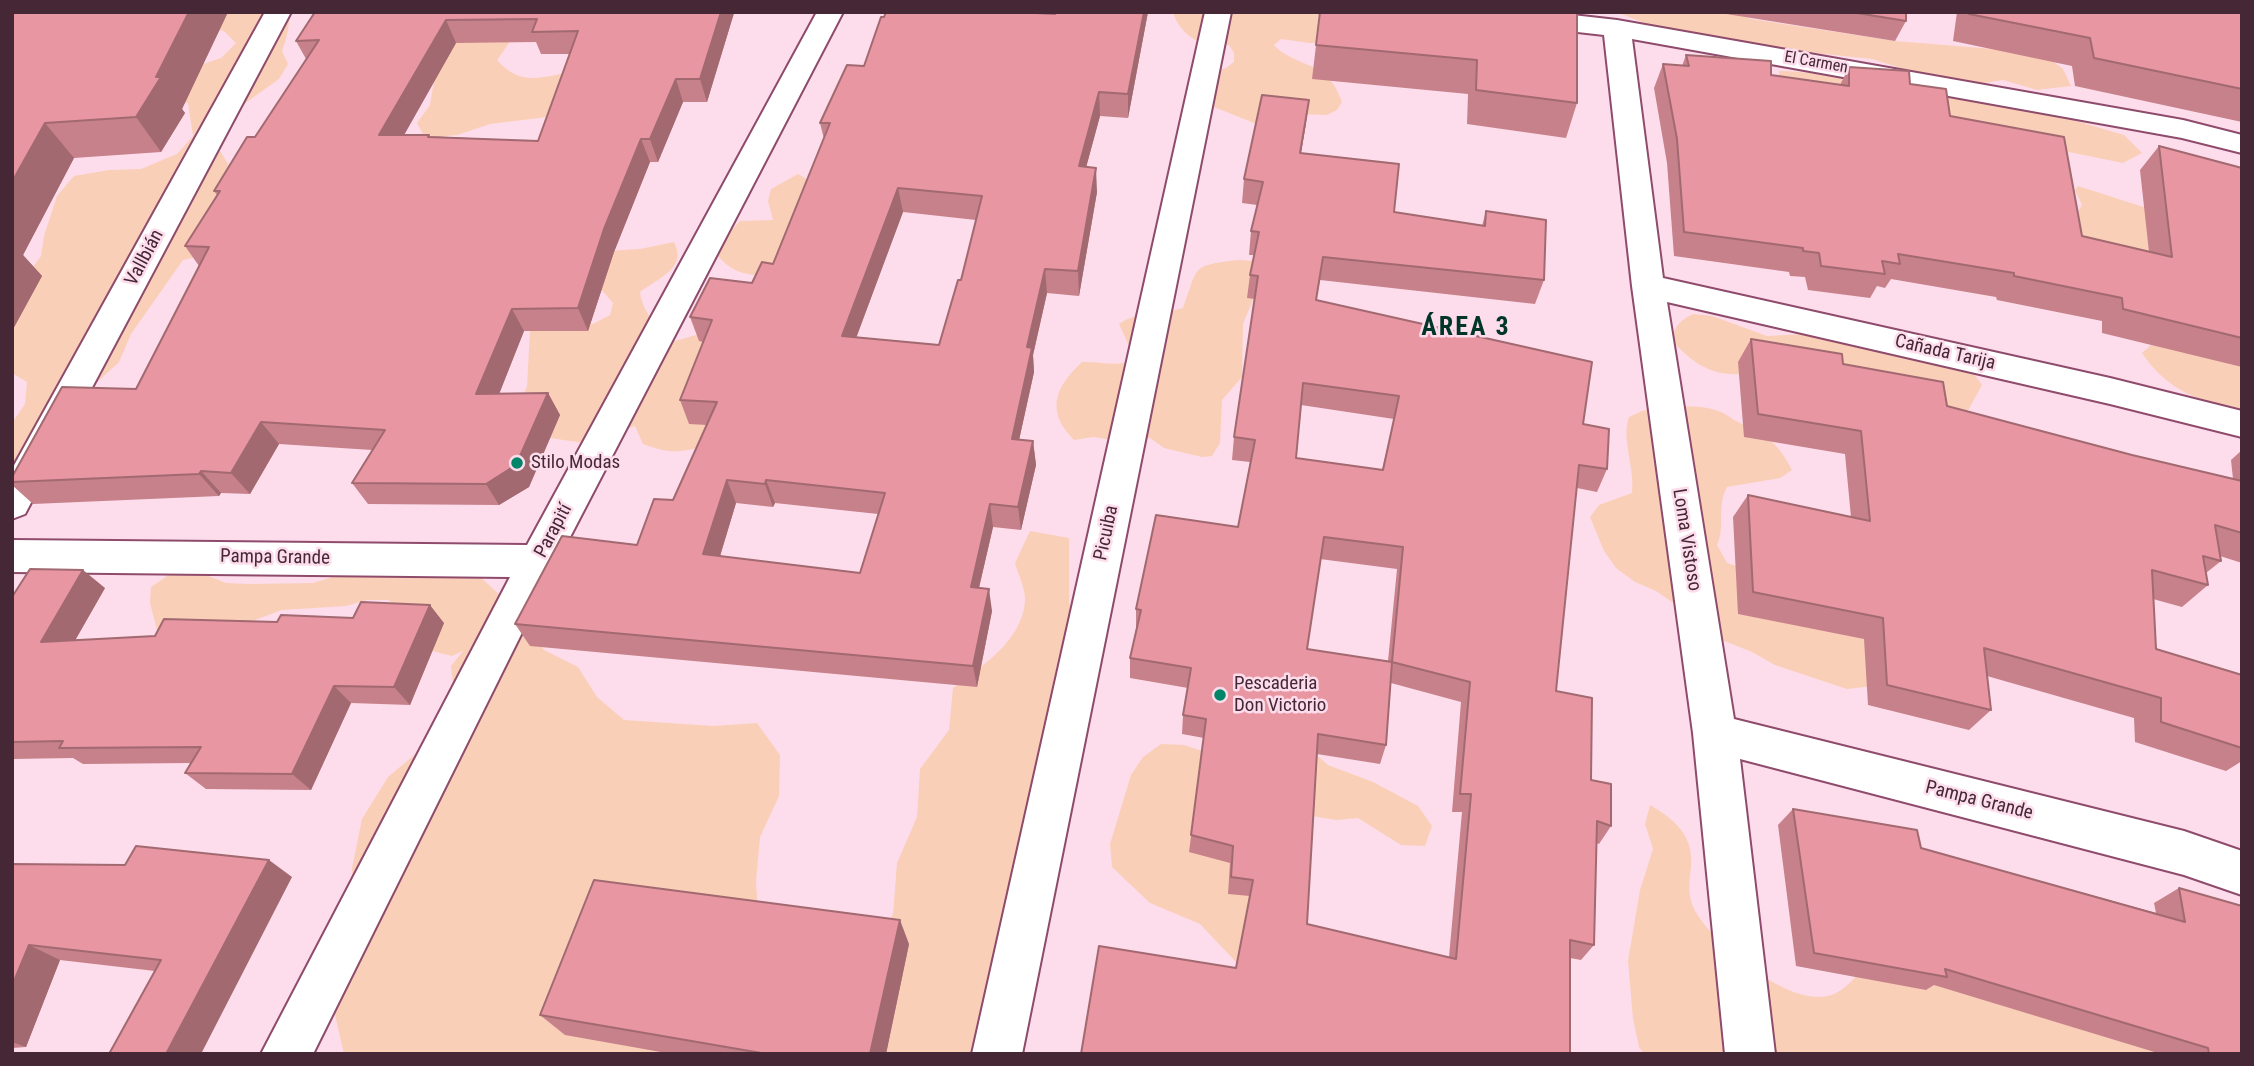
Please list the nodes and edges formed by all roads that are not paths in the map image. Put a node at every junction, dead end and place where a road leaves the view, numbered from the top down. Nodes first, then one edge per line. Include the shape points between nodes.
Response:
1 (278, 12) edge
2 (830, 12) edge
3 (1218, 12) edge
4 (1471, 12) edge
5 (1617, 28) junction
6 (2242, 144) edge
7 (1648, 286) junction
8 (2242, 424) edge
9 (12, 504) edge
10 (12, 556) edge
11 (538, 561) junction
12 (1716, 733) junction
13 (2242, 873) edge
14 (286, 1054) edge
15 (997, 1054) edge
16 (1750, 1054) edge

1 - 9 street, Vallbián
2 - 11 street, Parapití
3 - 15 street, Picuiba
4 - 5 street, El Carmen
5 - 6 street, El Carmen via 2183,129
5 - 7 street, Loma Vistoso
7 - 8 street, Cañada Tarija
7 - 12 street, Loma Vistoso
10 - 11 street, Pampa Grande
11 - 14 street, Parapití
12 - 13 street, Pampa Grande via 2185,853
12 - 16 street, Loma Vistoso

